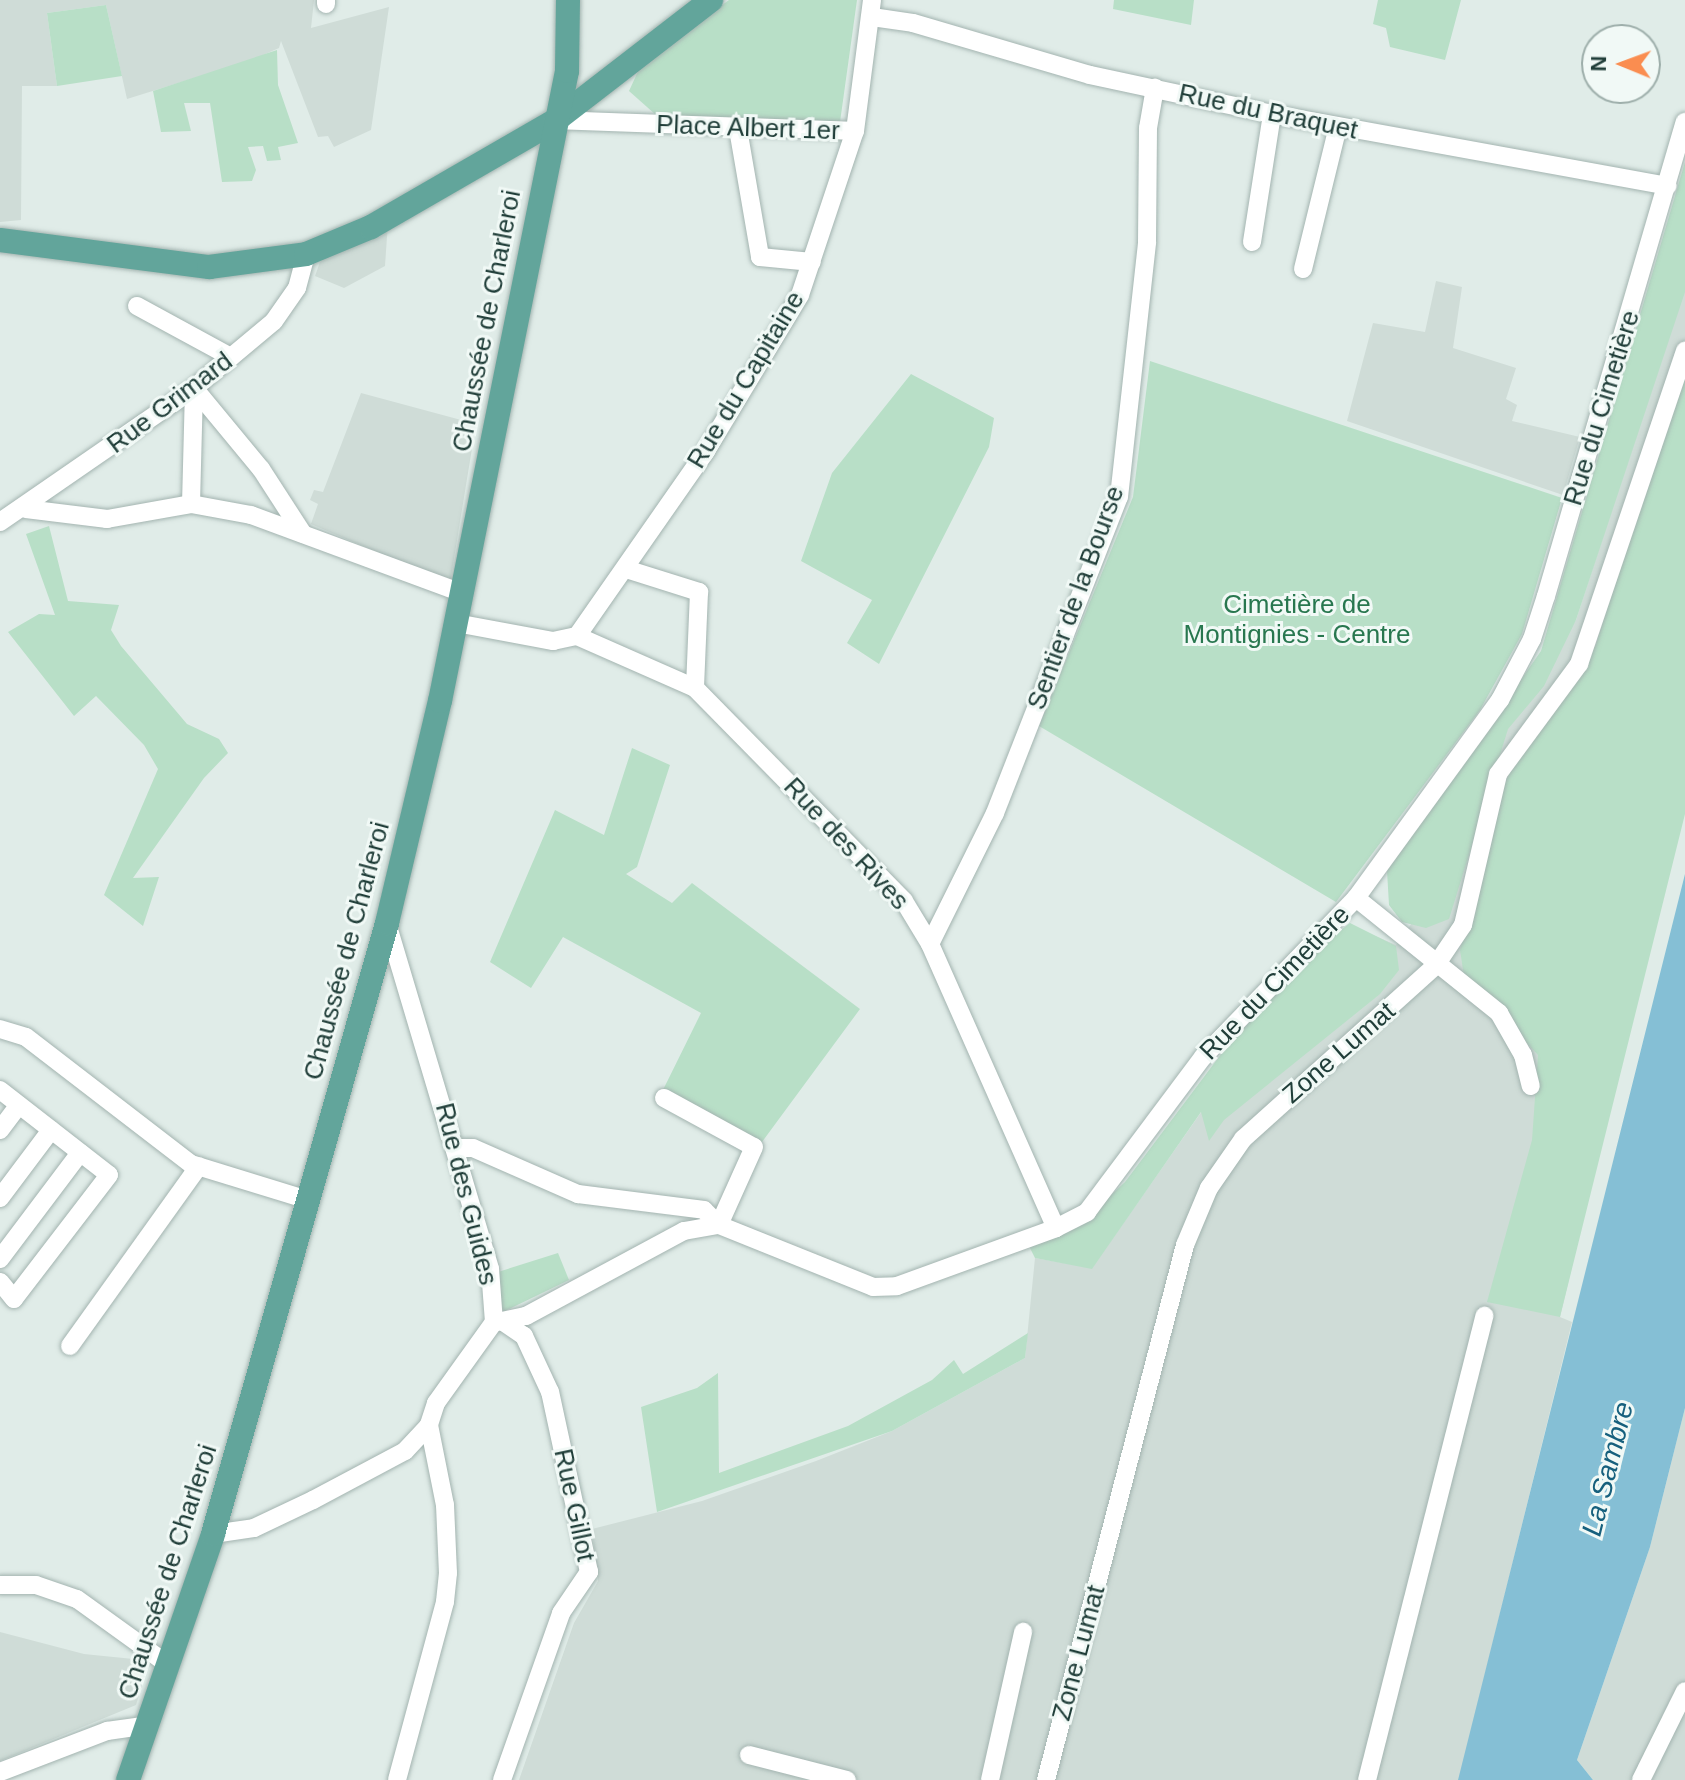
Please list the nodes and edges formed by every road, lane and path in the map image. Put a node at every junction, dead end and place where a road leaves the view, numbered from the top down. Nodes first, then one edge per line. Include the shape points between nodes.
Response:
1 (568, 0) edge
2 (711, 0) edge
3 (872, 9) edge
4 (1155, 88) junction
5 (1272, 114) junction
6 (556, 120) junction
7 (1685, 122) edge
8 (1338, 127) junction
9 (738, 129) junction
10 (855, 131) junction
11 (1668, 186) junction
12 (0, 240) edge
13 (1252, 242) dead end
14 (306, 254) junction
15 (812, 262) junction
16 (1303, 269) dead end
17 (137, 306) dead end
18 (1685, 350) edge
19 (231, 357) junction
20 (194, 388) junction
21 (191, 504) junction
22 (10, 513) edge
23 (303, 534) junction
24 (626, 569) junction
25 (462, 593) junction
26 (456, 623) junction
27 (577, 636) junction
28 (695, 688) junction
29 (1356, 898) junction
30 (387, 923) junction
31 (930, 944) junction
32 (1436, 965) junction
33 (0, 1029) edge
34 (1531, 1086) dead end
35 (0, 1090) edge
36 (664, 1098) dead end
37 (19, 1105) junction
38 (0, 1130) edge
39 (51, 1130) junction
40 (458, 1148) junction
41 (80, 1153) junction
42 (199, 1166) junction
43 (0, 1198) edge
44 (308, 1200) junction
45 (719, 1225) junction
46 (1056, 1228) junction
47 (0, 1259) edge
48 (0, 1282) edge
49 (1484, 1316) dead end
50 (500, 1323) junction
51 (70, 1346) dead end
52 (429, 1425) junction
53 (213, 1534) junction
54 (0, 1585) edge
55 (1023, 1632) dead end
56 (170, 1666) junction
57 (1685, 1691) edge
58 (149, 1725) junction
59 (749, 1755) dead end
60 (0, 1772) edge
61 (128, 1780) edge
62 (397, 1780) edge
63 (502, 1780) edge
64 (847, 1780) edge
65 (990, 1780) edge
66 (1046, 1780) edge
67 (1367, 1780) edge
68 (1641, 1780) edge

1 - 6 main road, Chaussée de Charleroi via 567,71
2 - 6 main road
3 - 4 street, Rue du Braquet
3 - 10 street, Place Albert 1er
4 - 5 street, Rue du Braquet
4 - 31 street, Sentier de la Bourse via 1148,128 1147,242 1119,497 995,813
5 - 8 street, Rue du Braquet
5 - 13 street
6 - 9 street, Place Albert 1er
6 - 14 main road via 371,227
6 - 25 main road, Chaussée de Charleroi
7 - 11 street, Rue du Cimetière
8 - 11 street, Rue du Braquet
8 - 16 street
9 - 10 street, Place Albert 1er
9 - 15 street via 760,257
10 - 15 street, Rue du Capitaine
11 - 29 street, Rue du Cimetière via 1532,639 1500,700
12 - 14 main road via 209,267
14 - 19 street, Rue Grimard via 297,288 274,321
15 - 24 street, Rue du Capitaine via 800,295
17 - 19 street
18 - 32 street, Zone Lumat via 1601,610 1579,664 1498,774 1472,906
19 - 20 street, Rue Grimard
20 - 21 street
20 - 22 street, Rue Grimard
20 - 23 street via 261,469
21 - 22 street via 107,519
21 - 23 street via 251,515
23 - 25 street
24 - 27 street, Rue du Capitaine
24 - 28 street via 699,592
25 - 26 main road, Chaussée de Charleroi
26 - 27 street via 553,641
26 - 30 main road, Chaussée de Charleroi
27 - 28 street, Rue des Rives
28 - 31 street, Rue des Rives via 904,901
29 - 32 street
29 - 46 street, Rue du Cimetière via 1203,1057 1087,1212
30 - 40 street, Rue des Guides
30 - 44 main road, Chaussée de Charleroi
31 - 46 street, Rue des Rives
32 - 34 street via 1499,1013 1523,1055
32 - 66 street, Zone Lumat via 1243,1139 1209,1188 1185,1245
33 - 42 street via 26,1037
35 - 37 street
36 - 45 street via 754,1147
37 - 38 street
37 - 39 street
39 - 41 street
39 - 43 street
40 - 45 street, Rue du Cimetière via 473,1148 578,1194 688,1206 704,1210
40 - 50 street, Rue des Guides
41 - 47 street
41 - 48 street via 109,1175 14,1299
42 - 44 street
42 - 51 street
44 - 53 main road, Chaussée de Charleroi
45 - 46 street, Rue du Cimetière via 864,1285 885,1287
45 - 50 street via 684,1231
49 - 67 street
50 - 52 street, Rue des Guides via 436,1403
50 - 63 street, Rue Gillot via 524,1336 550,1392 589,1572 561,1613
52 - 53 street, Rue des Guides via 405,1451 313,1500 254,1528
52 - 62 street via 443,1492 448,1573 445,1602
53 - 56 main road, Chaussée de Charleroi
54 - 56 street via 36,1585 77,1599
55 - 65 street
56 - 58 main road, Chaussée de Charleroi
57 - 68 street
58 - 60 street via 107,1731
58 - 61 main road, Chaussée de Charleroi
59 - 64 street

